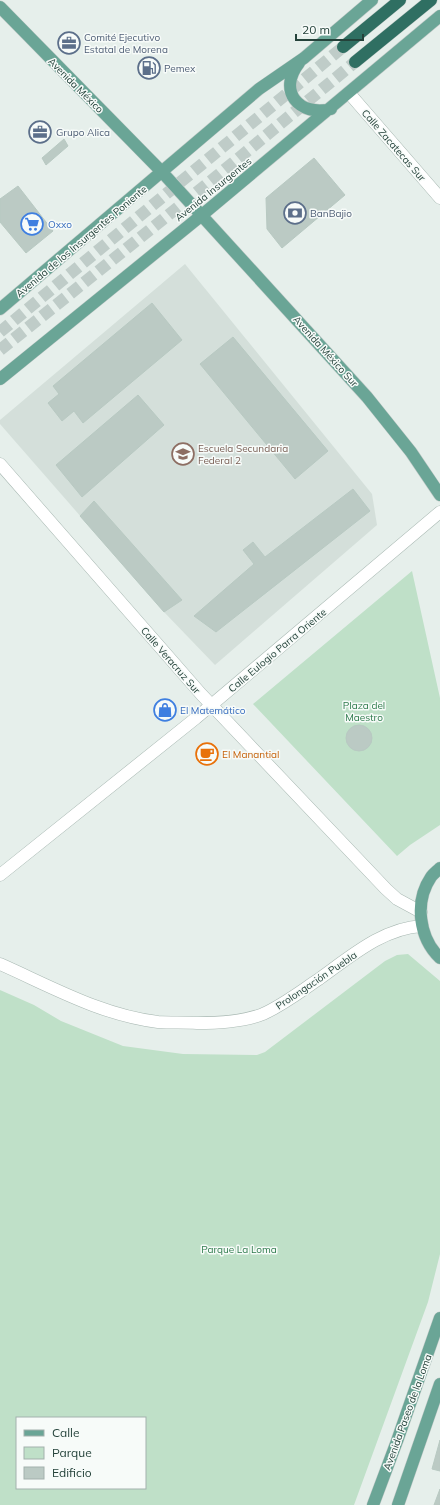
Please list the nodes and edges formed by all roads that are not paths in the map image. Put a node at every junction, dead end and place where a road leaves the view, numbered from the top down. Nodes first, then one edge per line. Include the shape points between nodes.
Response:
1 (400, 0) edge
2 (431, 0) edge
3 (367, 2) edge
4 (0, 7) edge
5 (440, 16) edge
6 (343, 48) tunnel mouth
7 (304, 58) junction
8 (355, 62) tunnel mouth
9 (348, 93) junction
10 (331, 108) junction
11 (162, 172) junction
12 (440, 198) edge
13 (202, 215) junction
14 (0, 309) edge
15 (0, 379) edge
16 (0, 464) edge
17 (440, 495) edge
18 (440, 512) edge
19 (211, 705) junction
20 (440, 868) edge
21 (0, 875) edge
22 (421, 912) junction
23 (422, 926) junction
24 (440, 958) edge
25 (0, 964) edge
26 (440, 1318) edge
27 (440, 1384) edge
28 (373, 1505) edge
29 (398, 1505) edge

1 - 6 highway
2 - 8 highway
3 - 7 main road
4 - 11 main road, Avenida México
5 - 9 main road, Avenida Insurgentes
7 - 10 main road via 291,77 291,94 303,107 320,111
7 - 11 main road, Avenida de los Insurgentes Poniente via 259,89
9 - 10 main road, Avenida Insurgentes
9 - 12 street, Calle Zacatecas Sur
10 - 13 main road, Avenida Insurgentes
11 - 13 main road, Avenida México
11 - 14 main road, Avenida de los Insurgentes Poniente
13 - 15 main road, Avenida Insurgentes
13 - 17 main road, Avenida México Sur via 367,397 411,452
16 - 19 street, Calle Veracruz Sur
18 - 19 street, Calle Eulogio Parra Oriente
19 - 21 street, Calle Eulogio Parra Oriente
19 - 22 street, Calle Veracruz Sur via 386,889 397,899
20 - 22 main road via 431,877 422,897
22 - 23 main road
23 - 24 main road via 426,939
23 - 25 street, Prolongación Puebla via 400,930 371,943 282,1004 262,1014 212,1023 159,1022 109,1012
26 - 28 main road, Avenida Paseo de la Loma
27 - 29 main road

